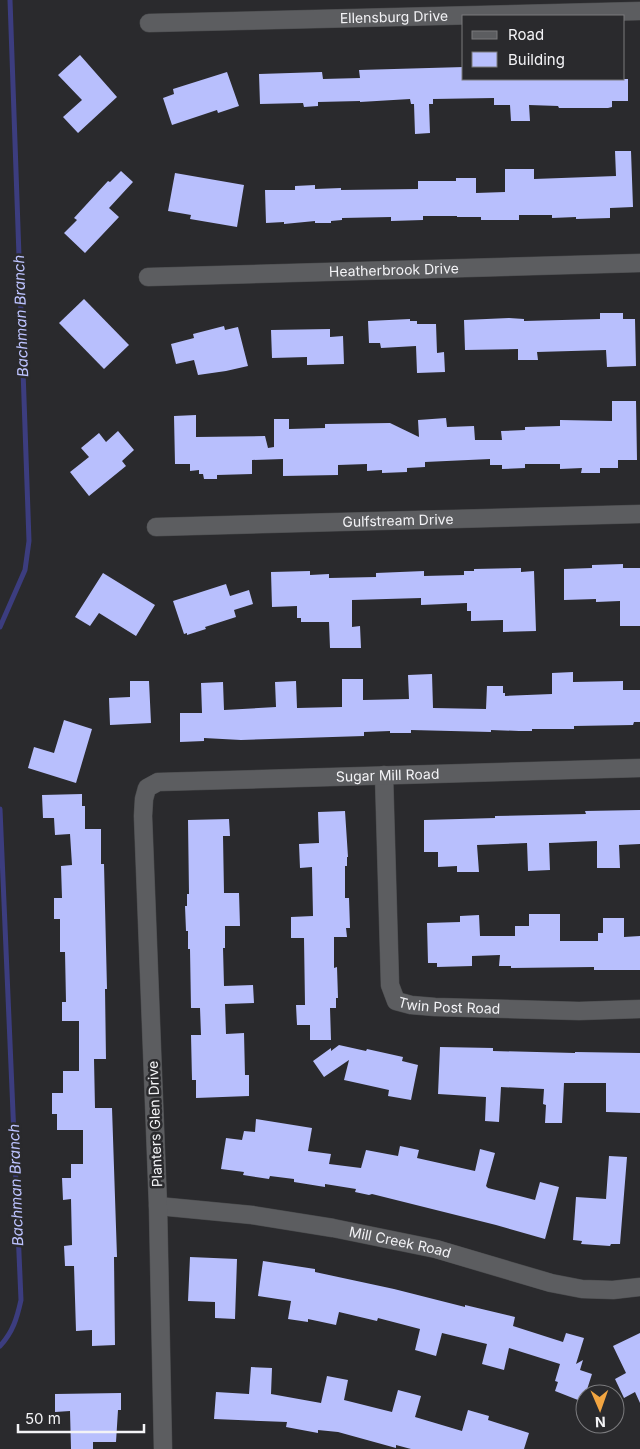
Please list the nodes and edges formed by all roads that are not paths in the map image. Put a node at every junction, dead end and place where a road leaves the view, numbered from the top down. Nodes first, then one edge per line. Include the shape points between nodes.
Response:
1 (640, 11) edge
2 (462, 15) edge
3 (476, 15) edge
4 (149, 23) dead end
5 (640, 263) edge
6 (148, 277) dead end
7 (640, 514) edge
8 (156, 528) dead end
9 (640, 768) edge
10 (384, 775) junction
11 (144, 799) joint
12 (640, 1009) edge
13 (158, 1206) junction
14 (640, 1287) edge
15 (163, 1449) edge

1 - 3 street, Ellensburg Drive
2 - 4 street, Ellensburg Drive
5 - 6 street, Heatherbrook Drive
7 - 8 street, Gulfstream Drive
9 - 10 street, Sugar Mill Road
10 - 11 street, Sugar Mill Road via 158,782 147,788
10 - 12 street, Twin Post Road via 390,985 396,1000 435,1007 579,1011
11 - 13 street, Planters Glen Drive
13 - 14 street, Mill Creek Road via 252,1215 342,1230 436,1249 582,1289
13 - 15 street, Planters Glen Drive

